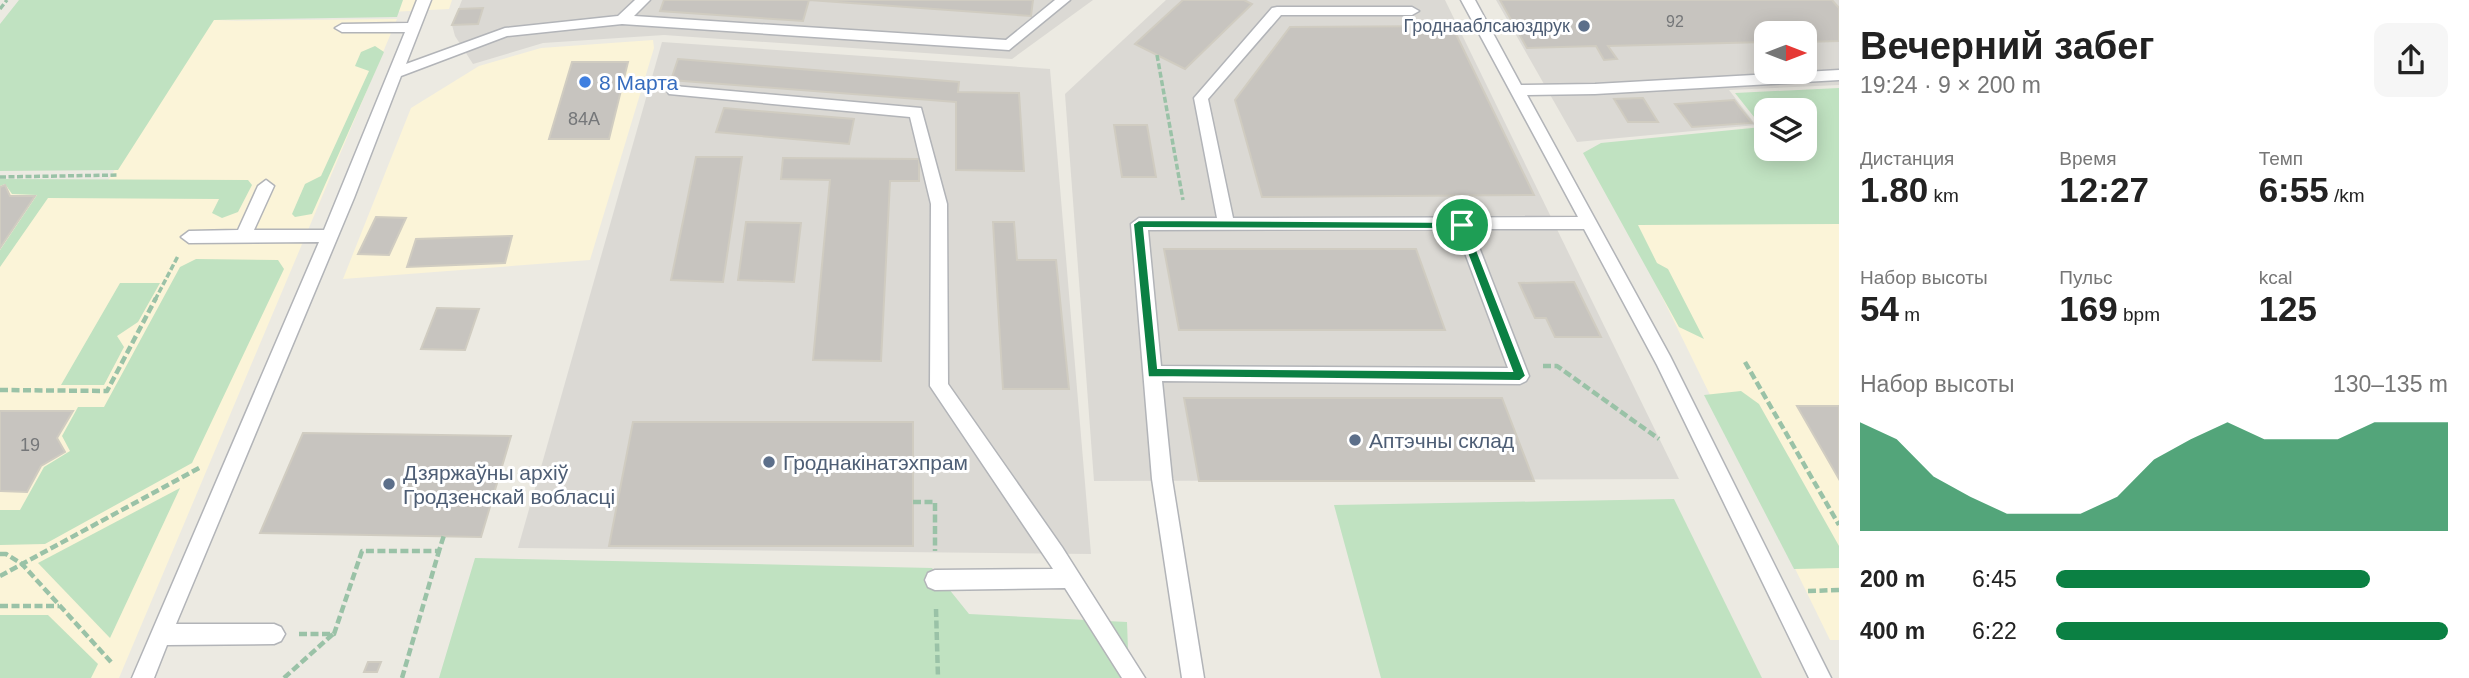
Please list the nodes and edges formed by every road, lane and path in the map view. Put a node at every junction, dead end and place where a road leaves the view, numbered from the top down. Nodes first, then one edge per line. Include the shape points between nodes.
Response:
1 (7, 0) edge
2 (424, 0) edge
3 (643, 0) edge
4 (1063, 0) edge
5 (1468, 0) edge
6 (0, 9) edge
7 (1412, 10) dead end
8 (622, 20) junction
9 (414, 27) junction
10 (342, 28) dead end
11 (1157, 55) dead end
12 (396, 73) junction
13 (1839, 75) edge
14 (1515, 90) junction
15 (674, 91) dead end
16 (119, 175) dead end
17 (0, 177) edge
18 (266, 186) dead end
19 (1588, 223) junction
20 (1187, 224) junction
21 (1226, 224) junction
22 (1462, 225) junction
23 (330, 236) junction
24 (189, 237) joint
25 (243, 237) junction
26 (1745, 362) dead end
27 (1557, 366) dead end
28 (1153, 373) junction
29 (0, 390) edge
30 (1659, 439) dead end
31 (201, 467) dead end
32 (913, 502) dead end
33 (1839, 525) edge
34 (444, 536) dead end
35 (439, 551) junction
36 (0, 554) edge
37 (22, 564) junction
38 (0, 576) edge
39 (1070, 578) junction
40 (935, 580) junction
41 (1839, 590) edge
42 (1797, 591) dead end
43 (0, 606) edge
44 (59, 606) junction
45 (274, 634) joint
46 (334, 634) junction
47 (161, 635) junction
48 (111, 662) dead end
49 (143, 678) edge
50 (284, 678) edge
51 (402, 678) edge
52 (938, 678) edge
53 (1134, 678) edge
54 (1193, 678) edge
55 (1820, 678) edge

1 - 6 path
2 - 9 lane
3 - 8 lane
4 - 8 lane via 1010,45
5 - 14 lane
7 - 21 lane via 1277,10 1201,98
8 - 12 lane via 505,32
9 - 10 lane
9 - 12 lane
11 - 20 path
12 - 23 lane
13 - 14 lane
14 - 19 lane
15 - 39 lane via 916,112 939,204 939,386
16 - 17 path
18 - 25 lane
19 - 22 lane
19 - 55 lane via 1664,361
20 - 21 lane
20 - 28 lane via 1139,224
21 - 22 lane
22 - 28 lane via 1520,376
23 - 25 lane
23 - 47 lane
24 - 25 lane
24 - 29 path via 107,391
26 - 33 path
27 - 30 path
28 - 54 lane via 1163,479
31 - 37 path
32 - 40 path via 934,502
34 - 35 path
35 - 46 path via 362,551
35 - 51 path
36 - 37 path
37 - 38 path
37 - 44 path
39 - 40 lane
39 - 53 lane
40 - 52 path
41 - 42 path
43 - 44 path
44 - 48 path
45 - 46 path
45 - 47 lane
46 - 50 path
47 - 49 lane

